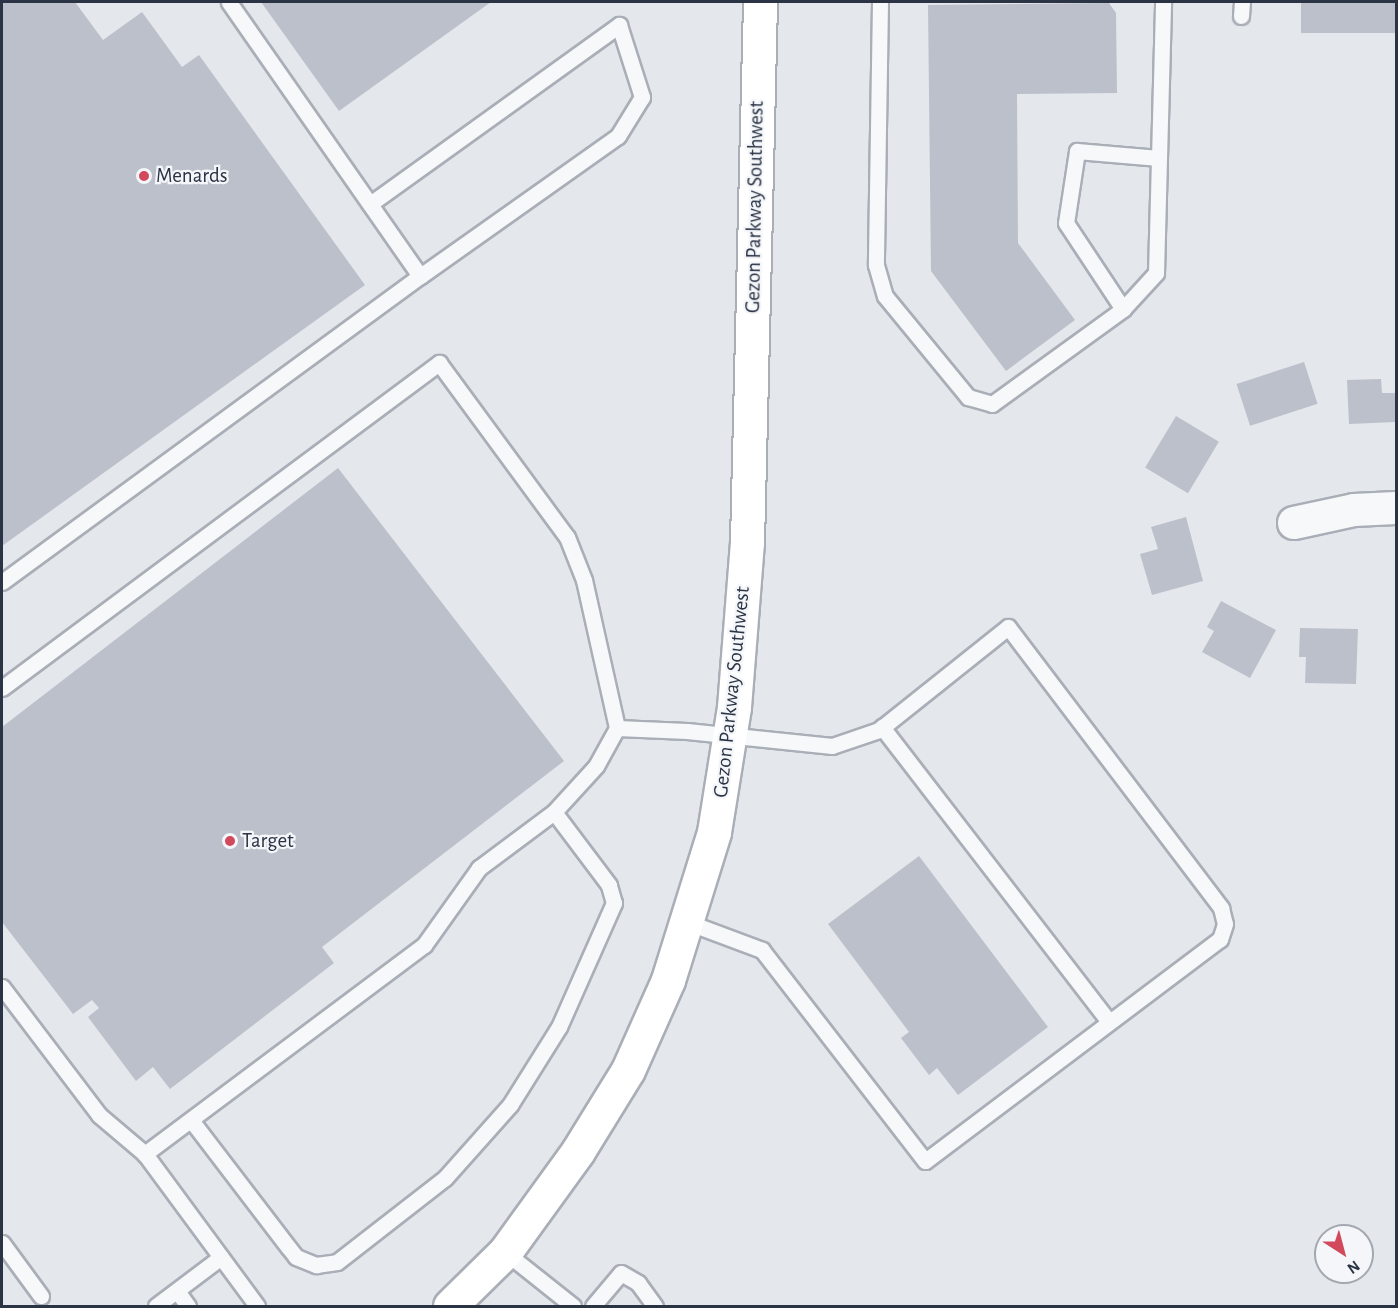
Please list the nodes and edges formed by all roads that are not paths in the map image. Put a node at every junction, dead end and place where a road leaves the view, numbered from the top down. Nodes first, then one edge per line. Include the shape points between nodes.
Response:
1 (230, 2) edge
2 (760, 2) edge
3 (880, 2) edge
4 (1163, 2) edge
5 (1159, 159) junction
6 (370, 204) junction
7 (420, 276) junction
8 (1123, 309) junction
9 (1396, 508) edge
10 (1294, 523) dead end
11 (2, 582) edge
12 (2, 688) edge
13 (882, 727) junction
14 (617, 728) junction
15 (730, 735) junction
16 (554, 812) junction
17 (687, 922) junction
18 (2, 987) edge
19 (1109, 1022) junction
20 (191, 1120) junction
21 (145, 1154) junction
22 (2, 1243) edge
23 (505, 1252) junction
24 (221, 1257) junction
25 (177, 1291) junction
26 (41, 1296) dead end
27 (156, 1306) edge
28 (188, 1306) edge
29 (257, 1306) edge
30 (450, 1306) edge
31 (573, 1306) edge
32 (593, 1306) edge
33 (655, 1306) edge

1 - 6 lane
2 - 15 main road, Gezon Parkway Southwest via 747,542
3 - 8 lane via 876,265 885,296 968,397 992,404
4 - 5 lane
5 - 8 lane via 1156,273
5 - 8 lane via 1077,152 1066,223
6 - 7 lane
6 - 7 lane via 619,26 642,97 618,136
7 - 11 lane
9 - 10 street via 1354,510
12 - 14 lane via 439,363 567,537 584,580
13 - 15 lane via 832,746
13 - 19 lane
13 - 19 lane via 1008,627 1221,908 1225,924 1220,939
14 - 15 lane
14 - 16 lane via 596,766
15 - 17 main road, Gezon Parkway Southwest via 714,832
16 - 20 lane via 479,868 424,945
16 - 20 lane via 609,885 614,903 559,1027 510,1105 445,1178 337,1262 316,1265 296,1257
17 - 19 lane via 762,950 925,1161
17 - 23 main road, Gezon Parkway Southwest via 668,980 628,1070 578,1151
18 - 21 lane via 99,1115
20 - 21 lane
21 - 24 lane
22 - 26 lane
23 - 30 main road, Gezon Parkway Southwest
23 - 31 lane
24 - 25 lane
24 - 29 lane
25 - 27 lane
25 - 28 lane
32 - 33 lane via 621,1273 638,1283

